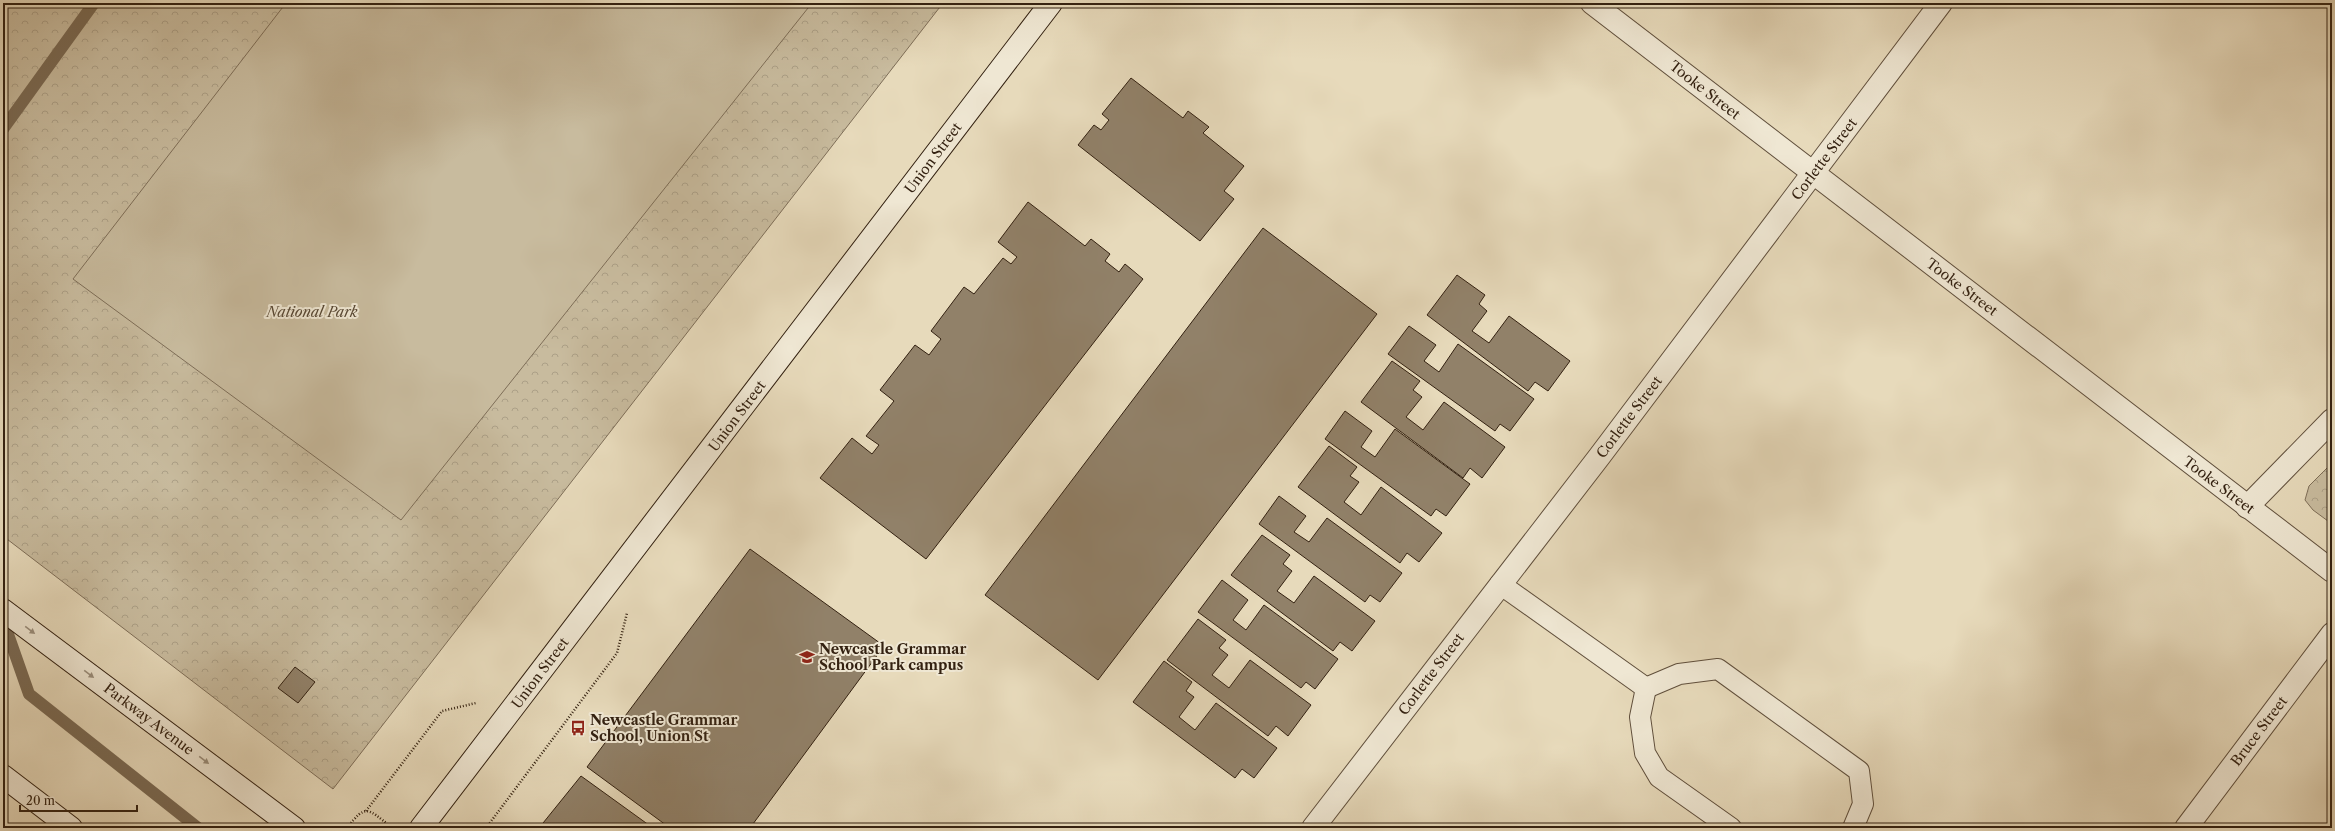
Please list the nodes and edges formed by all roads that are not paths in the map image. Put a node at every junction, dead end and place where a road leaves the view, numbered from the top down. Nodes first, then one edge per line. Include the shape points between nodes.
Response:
1 (1051, 3) edge
2 (1592, 3) edge
3 (1941, 3) edge
4 (1814, 174) junction
5 (2332, 420) edge
6 (2247, 507) junction
7 (2332, 571) edge
8 (1500, 584) junction
9 (3, 610) edge
10 (2332, 634) edge
11 (1646, 688) junction
12 (3, 776) edge
13 (71, 828) edge
14 (294, 828) edge
15 (421, 828) edge
16 (1313, 828) edge
17 (1731, 828) edge
18 (1853, 828) edge
19 (2186, 828) edge

1 - 15 street, Union Street
2 - 4 street, Tooke Street
3 - 4 street, Corlette Street
4 - 6 street, Tooke Street
4 - 8 street, Corlette Street
5 - 6 street
6 - 7 street, Tooke Street
8 - 11 lane
8 - 16 street, Corlette Street
9 -> 14 street, Parkway Avenue
10 - 19 street, Bruce Street
11 - 17 lane via 1640,718 1645,753 1659,777
11 - 18 lane via 1679,674 1718,669 1859,771 1863,804
12 - 13 street

